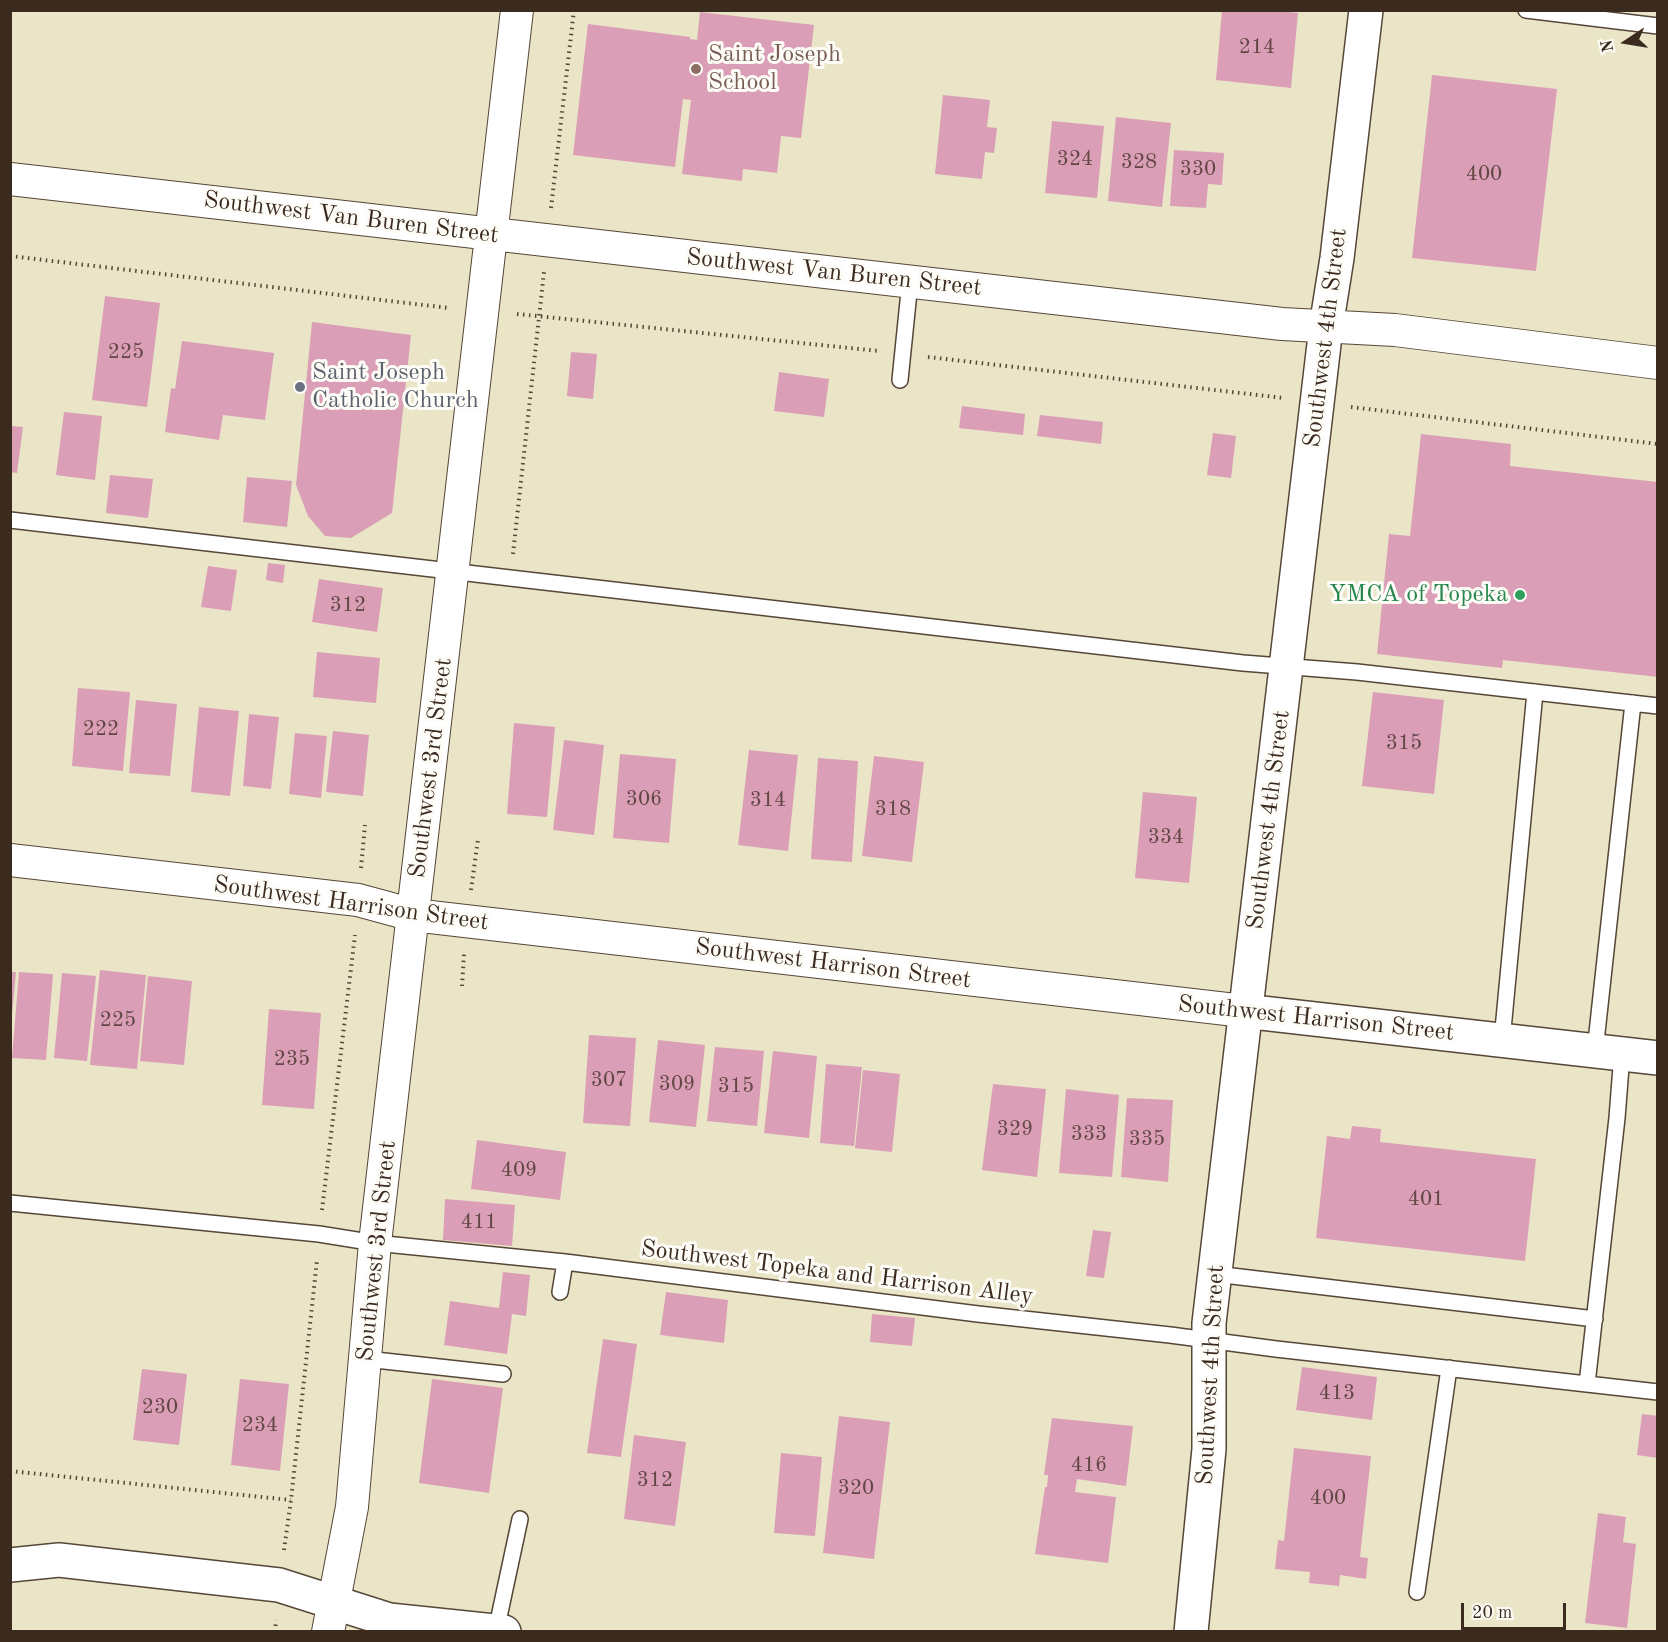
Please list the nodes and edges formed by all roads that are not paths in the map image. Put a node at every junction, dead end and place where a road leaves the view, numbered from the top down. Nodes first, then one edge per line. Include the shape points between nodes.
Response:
1 (517, 10) edge
2 (1366, 10) edge
3 (1526, 10) edge
4 (1658, 26) edge
5 (10, 179) edge
6 (491, 234) junction
7 (910, 282) junction
8 (1326, 327) junction
9 (1658, 363) edge
10 (900, 380) dead end
11 (10, 520) edge
12 (453, 572) junction
13 (1287, 666) junction
14 (1535, 692) junction
15 (1633, 703) junction
16 (1658, 706) edge
17 (10, 860) edge
18 (413, 915) junction
19 (1244, 1011) junction
20 (1502, 1040) junction
21 (1608, 1052) junction
22 (1658, 1058) edge
23 (10, 1203) edge
24 (375, 1243) junction
25 (565, 1262) junction
26 (1215, 1274) junction
27 (560, 1292) dead end
28 (1594, 1320) junction
29 (1209, 1340) junction
30 (366, 1359) junction
31 (1449, 1368) junction
32 (503, 1374) dead end
33 (1587, 1384) junction
34 (1658, 1392) edge
35 (520, 1519) dead end
36 (10, 1565) edge
37 (1417, 1592) dead end
38 (331, 1617) edge
39 (496, 1631) edge
40 (504, 1632) edge
41 (1191, 1632) edge

1 - 6 street, Southwest 3rd Street
2 - 8 street, Southwest 4th Street
3 - 4 lane
5 - 6 street, Southwest Van Buren Street
6 - 7 street, Southwest Van Buren Street
6 - 12 street, Southwest 3rd Street
7 - 8 street, Southwest Van Buren Street
7 - 10 lane
8 - 9 street, Southwest Van Buren Street via 1395,330
8 - 13 street, Southwest 4th Street
11 - 12 lane
12 - 13 lane
12 - 18 street, Southwest 3rd Street
13 - 14 lane
13 - 19 street, Southwest 4th Street
14 - 15 lane
14 - 20 lane
15 - 16 lane
15 - 21 lane
17 - 18 street, Southwest Harrison Street via 358,900
18 - 19 street, Southwest Harrison Street
18 - 24 street, Southwest 3rd Street
19 - 20 street, Southwest Harrison Street
19 - 26 street, Southwest 4th Street
20 - 21 street, Southwest Harrison Street
21 - 22 street, Southwest Harrison Street
21 - 28 lane via 1617,1118
23 - 24 lane, Southwest Topeka and Harrison Alley
24 - 25 lane, Southwest Topeka and Harrison Alley
24 - 30 street, Southwest 3rd Street
25 - 27 lane
25 - 29 lane, Southwest Topeka and Harrison Alley
26 - 28 lane
26 - 29 street, Southwest 4th Street
28 - 33 lane
29 - 31 lane, Southwest Topeka and Harrison Alley
29 - 41 street, Southwest 4th Street via 1209,1449
30 - 32 lane
30 - 38 street, Southwest 3rd Street via 352,1507
31 - 33 lane, Southwest Topeka and Harrison Alley
31 - 37 lane
33 - 34 lane, Southwest Topeka and Harrison Alley
35 - 39 lane
36 - 38 street via 59,1560 279,1585
38 - 39 street
39 - 40 street

